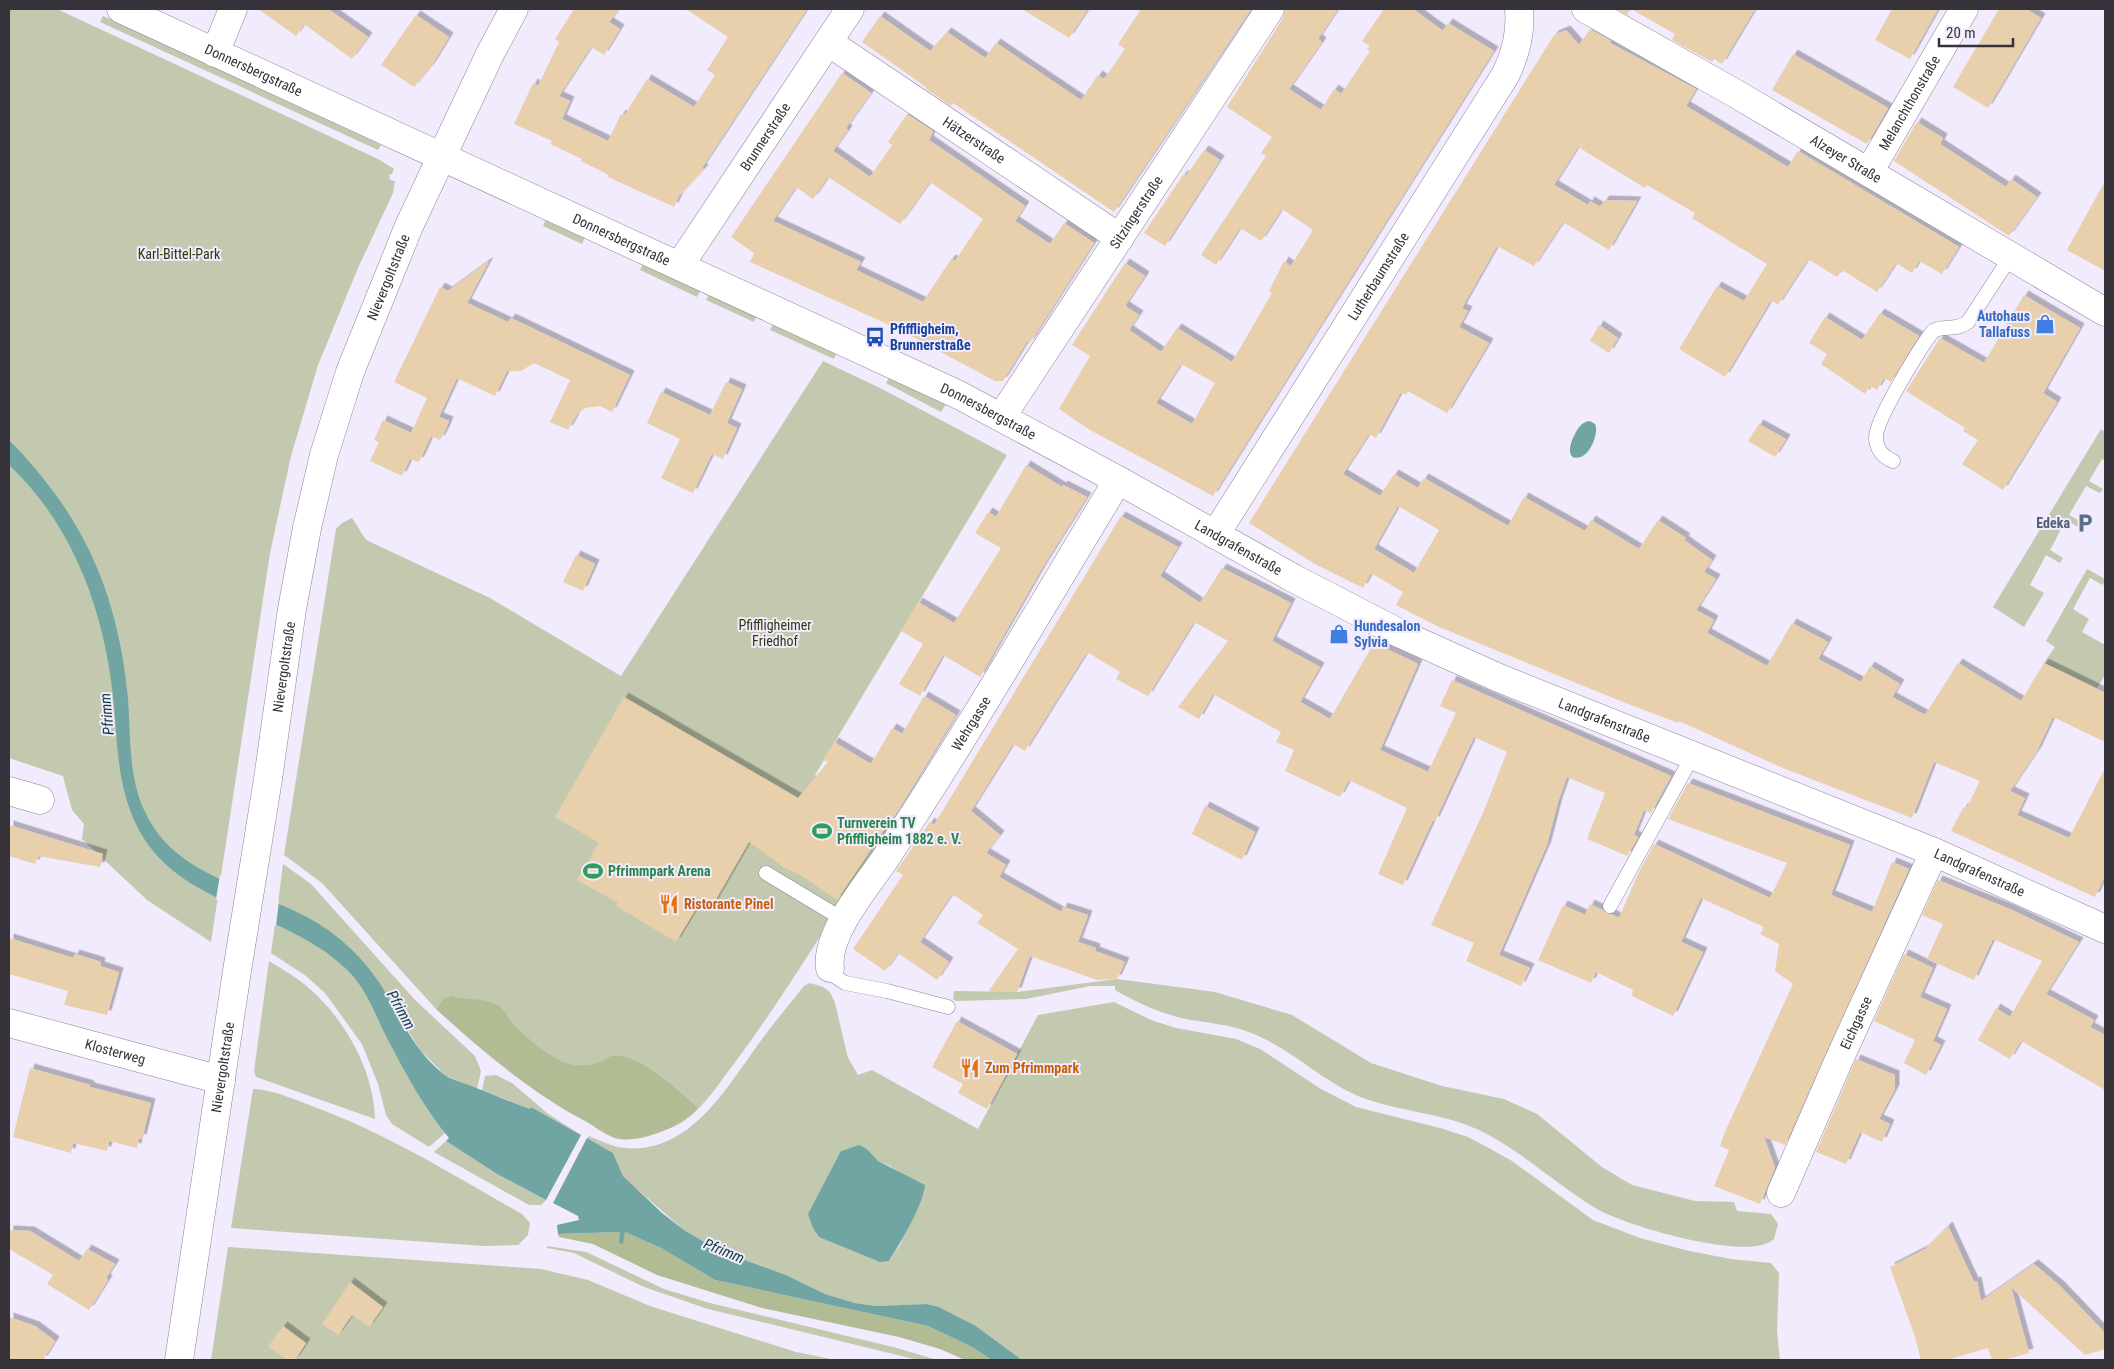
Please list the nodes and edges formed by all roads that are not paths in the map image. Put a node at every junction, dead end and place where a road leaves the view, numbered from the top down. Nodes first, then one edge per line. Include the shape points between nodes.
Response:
1 (121, 9) edge
2 (233, 9) edge
3 (514, 9) edge
4 (850, 9) edge
5 (1270, 9) edge
6 (1519, 9) edge
7 (1586, 9) edge
8 (1964, 9) edge
9 (828, 42) junction
10 (215, 53) junction
11 (441, 156) junction
12 (1869, 172) junction
13 (1120, 238) junction
14 (2011, 256) junction
15 (680, 264) junction
16 (2105, 312) edge
17 (1002, 416) junction
18 (1893, 461) dead end
19 (1118, 480) junction
20 (1215, 535) junction
21 (1692, 757) junction
22 (9, 791) edge
23 (40, 800) dead end
24 (1934, 852) junction
25 (766, 874) dead end
26 (1610, 906) dead end
27 (844, 920) junction
28 (2105, 929) edge
29 (830, 968) joint
30 (948, 1007) dead end
31 (9, 1023) edge
32 (221, 1080) junction
33 (1781, 1193) dead end
34 (179, 1360) edge

1 - 10 street, Donnersbergstraße
2 - 10 street
3 - 11 street, Nievergoltstraße
4 - 9 street, Brunnerstraße
5 - 13 street, Sitzingerstraße
6 - 20 street, Lutherbaumstraße via 1520,33 1506,74
7 - 12 street, Alzeyer Straße
8 - 12 street, Melanchthonstraße
9 - 13 street, Hätzerstraße
9 - 15 street, Brunnerstraße
10 - 11 street, Donnersbergstraße
11 - 15 street, Donnersbergstraße
11 - 32 street, Nievergoltstraße via 362,338 324,455 292,610
12 - 14 street, Alzeyer Straße
13 - 17 street, Sitzingerstraße
14 - 16 street, Alzeyer Straße
14 - 18 lane via 1968,322 1956,328 1932,331 1883,414 1877,430 1877,446
15 - 17 street, Donnersbergstraße
17 - 19 street, Donnersbergstraße
19 - 20 street, Landgrafenstraße
19 - 27 street, Wehrgasse via 913,817
20 - 21 street, Landgrafenstraße via 1401,634
21 - 24 street, Landgrafenstraße
21 - 26 lane
22 - 23 street
24 - 28 street, Landgrafenstraße
24 - 33 street, Eichgasse
25 - 27 lane
27 - 29 street, Wehrgasse via 831,944
29 - 30 lane via 845,983
31 - 32 street, Klosterweg
32 - 34 street, Nievergoltstraße

